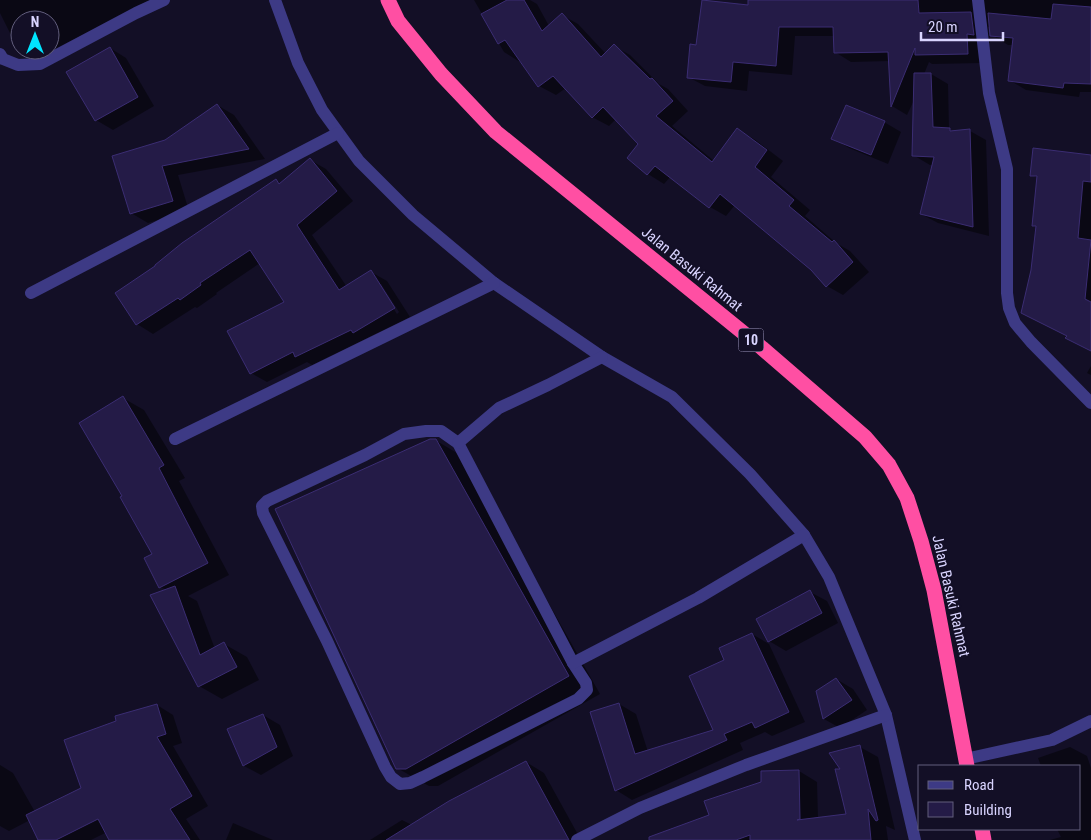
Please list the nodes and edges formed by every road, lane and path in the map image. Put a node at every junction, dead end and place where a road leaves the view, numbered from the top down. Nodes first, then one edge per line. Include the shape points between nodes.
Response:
1 (164, 0) edge
2 (275, 0) edge
3 (388, 0) edge
4 (978, 0) edge
5 (0, 54) edge
6 (338, 134) junction
7 (494, 283) junction
8 (31, 293) dead end
9 (602, 357) junction
10 (1091, 403) edge
11 (175, 439) dead end
12 (458, 443) junction
13 (804, 535) junction
14 (573, 663) junction
15 (886, 715) junction
16 (1091, 721) edge
17 (966, 762) edge
18 (577, 840) edge
19 (915, 840) edge

1 - 5 street via 40,64 18,65 3,59
2 - 6 street via 298,63
3 - 17 highway, Jalan Basuki Rahmat / 10 via 398,21 440,74 496,132 762,348 865,437 889,465 907,498 934,590
4 - 10 street via 989,92 1007,169 1009,308 1015,323 1031,342
6 - 7 street via 359,161 413,215
6 - 8 street
7 - 9 street
7 - 11 street
9 - 12 street via 499,408
9 - 13 street via 672,397 750,474
12 - 14 street
12 - 14 street via 442,431 404,434 262,506 385,767 400,784 410,783 578,699 587,690
13 - 14 street via 698,598
13 - 15 street via 829,577
15 - 18 street via 648,804
15 - 19 street
16 - 17 street via 1052,740

